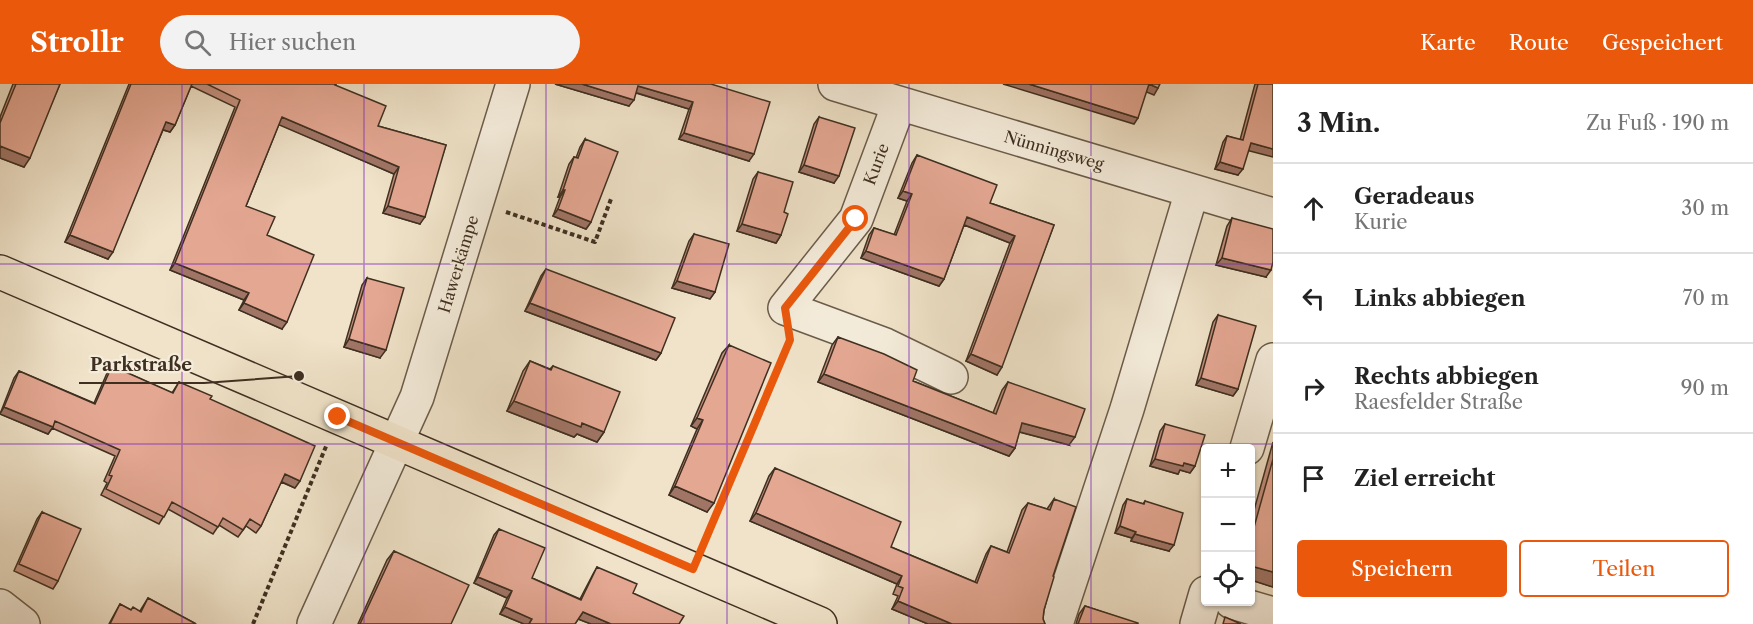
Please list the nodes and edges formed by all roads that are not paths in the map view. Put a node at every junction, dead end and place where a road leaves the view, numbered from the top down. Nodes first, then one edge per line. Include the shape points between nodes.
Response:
1 (513, 84) edge
2 (835, 84) edge
3 (899, 104) junction
4 (1192, 191) junction
5 (1273, 215) edge
6 (0, 272) edge
7 (1273, 360) edge
8 (951, 377) dead end
9 (397, 442) junction
10 (1248, 444) edge
11 (0, 606) edge
12 (1202, 606) edge
13 (1246, 606) edge
14 (1273, 614) edge
15 (23, 624) edge
16 (314, 624) edge
17 (820, 624) edge
18 (1056, 624) edge
19 (1197, 624) edge

1 - 9 street, Hawerkämpe via 417,397
2 - 3 street, Nünningsweg
3 - 4 street, Nünningsweg
3 - 8 street, Kurie via 856,219 785,308 885,345
4 - 5 street, Nünningsweg
4 - 18 street via 1127,409
6 - 9 main road
7 - 10 street
9 - 16 street, Hawerkämpe
9 - 17 main road
11 - 15 street
12 - 19 street
13 - 14 street

